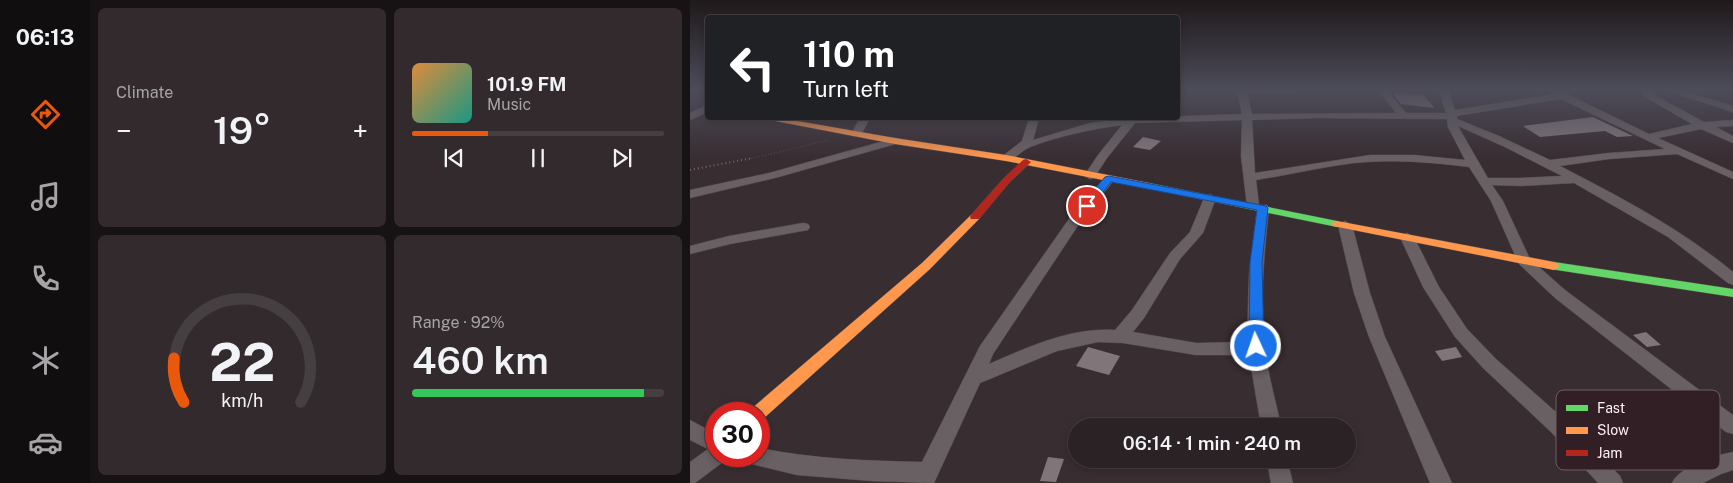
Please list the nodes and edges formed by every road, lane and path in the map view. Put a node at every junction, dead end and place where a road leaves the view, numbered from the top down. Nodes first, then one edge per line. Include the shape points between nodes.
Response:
1 (1247, 113) edge
2 (1401, 113) edge
3 (1451, 113) edge
4 (1473, 113) edge
5 (1597, 113) edge
6 (1680, 113) edge
7 (1403, 115) junction
8 (1452, 117) junction
9 (1249, 118) junction
10 (1180, 119) edge
11 (780, 120) edge
12 (864, 120) edge
13 (1034, 120) edge
14 (1126, 120) edge
15 (1131, 120) edge
16 (1733, 122) edge
17 (1704, 126) junction
18 (855, 132) junction
19 (1648, 137) junction
20 (1733, 140) edge
21 (895, 141) junction
22 (1026, 145) junction
23 (1679, 150) junction
24 (1006, 158) junction
25 (1026, 162) junction
26 (1473, 164) junction
27 (1548, 164) junction
28 (690, 170) edge
29 (1090, 176) junction
30 (1250, 176) junction
31 (1733, 176) edge
32 (1109, 179) junction
33 (1576, 179) junction
34 (1485, 181) junction
35 (690, 194) edge
36 (1210, 198) junction
37 (1258, 207) junction
38 (1345, 225) junction
39 (803, 227) dead end
40 (1407, 238) junction
41 (690, 250) edge
42 (1524, 261) junction
43 (1733, 280) edge
44 (1733, 293) edge
45 (1119, 337) junction
46 (1257, 348) junction
47 (973, 378) junction
48 (1686, 390) edge
49 (770, 403) edge
50 (1720, 416) edge
51 (1269, 418) edge
52 (1556, 424) edge
53 (1733, 426) edge
54 (690, 428) edge
55 (705, 438) edge
56 (770, 459) edge
57 (1733, 461) edge
58 (705, 463) edge
59 (1720, 464) edge
60 (1279, 468) edge
61 (1600, 470) edge
62 (1706, 470) edge
63 (690, 475) edge
64 (926, 478) edge
65 (1282, 483) edge
66 (1441, 483) edge
67 (1612, 483) edge
68 (1684, 483) edge

1 - 9 street
2 - 7 street
3 - 8 street
4 - 8 street
5 - 19 street
6 - 17 street
7 - 8 street
7 - 9 street
8 - 26 street via 1453,127
8 - 27 street
9 - 10 street
9 - 30 street via 1246,140
11 - 18 street
12 - 18 street
13 - 22 street
14 - 22 street via 1065,132
15 - 29 street
16 - 17 street
17 - 19 street
17 - 20 street
18 - 21 street
18 - 28 path via 769,155
19 - 23 street
21 - 24 street
21 - 35 street via 771,176
22 - 24 street
23 - 27 street
23 - 31 street
24 - 25 street
25 - 29 street
25 - 49 street via 926,266
26 - 30 street via 1381,158
26 - 34 street
27 - 33 street
29 - 32 street
30 - 37 street
32 - 36 street
32 - 47 street via 1076,219 1015,307 986,351
33 - 34 street
33 - 43 street via 1657,223
34 - 42 street
36 - 37 street
36 - 45 street via 1196,233
37 - 38 street
37 - 46 street
38 - 40 street
38 - 66 street via 1377,337
39 - 41 street
40 - 42 street
40 - 52 street via 1431,286 1462,335
42 - 44 street
42 - 48 street via 1560,294
45 - 46 street via 1196,349
45 - 47 street via 1078,339
46 - 51 street
47 - 64 street
50 - 53 street
54 - 55 street
56 - 64 street
57 - 59 street
58 - 63 street
60 - 65 street
61 - 67 street
62 - 68 street

